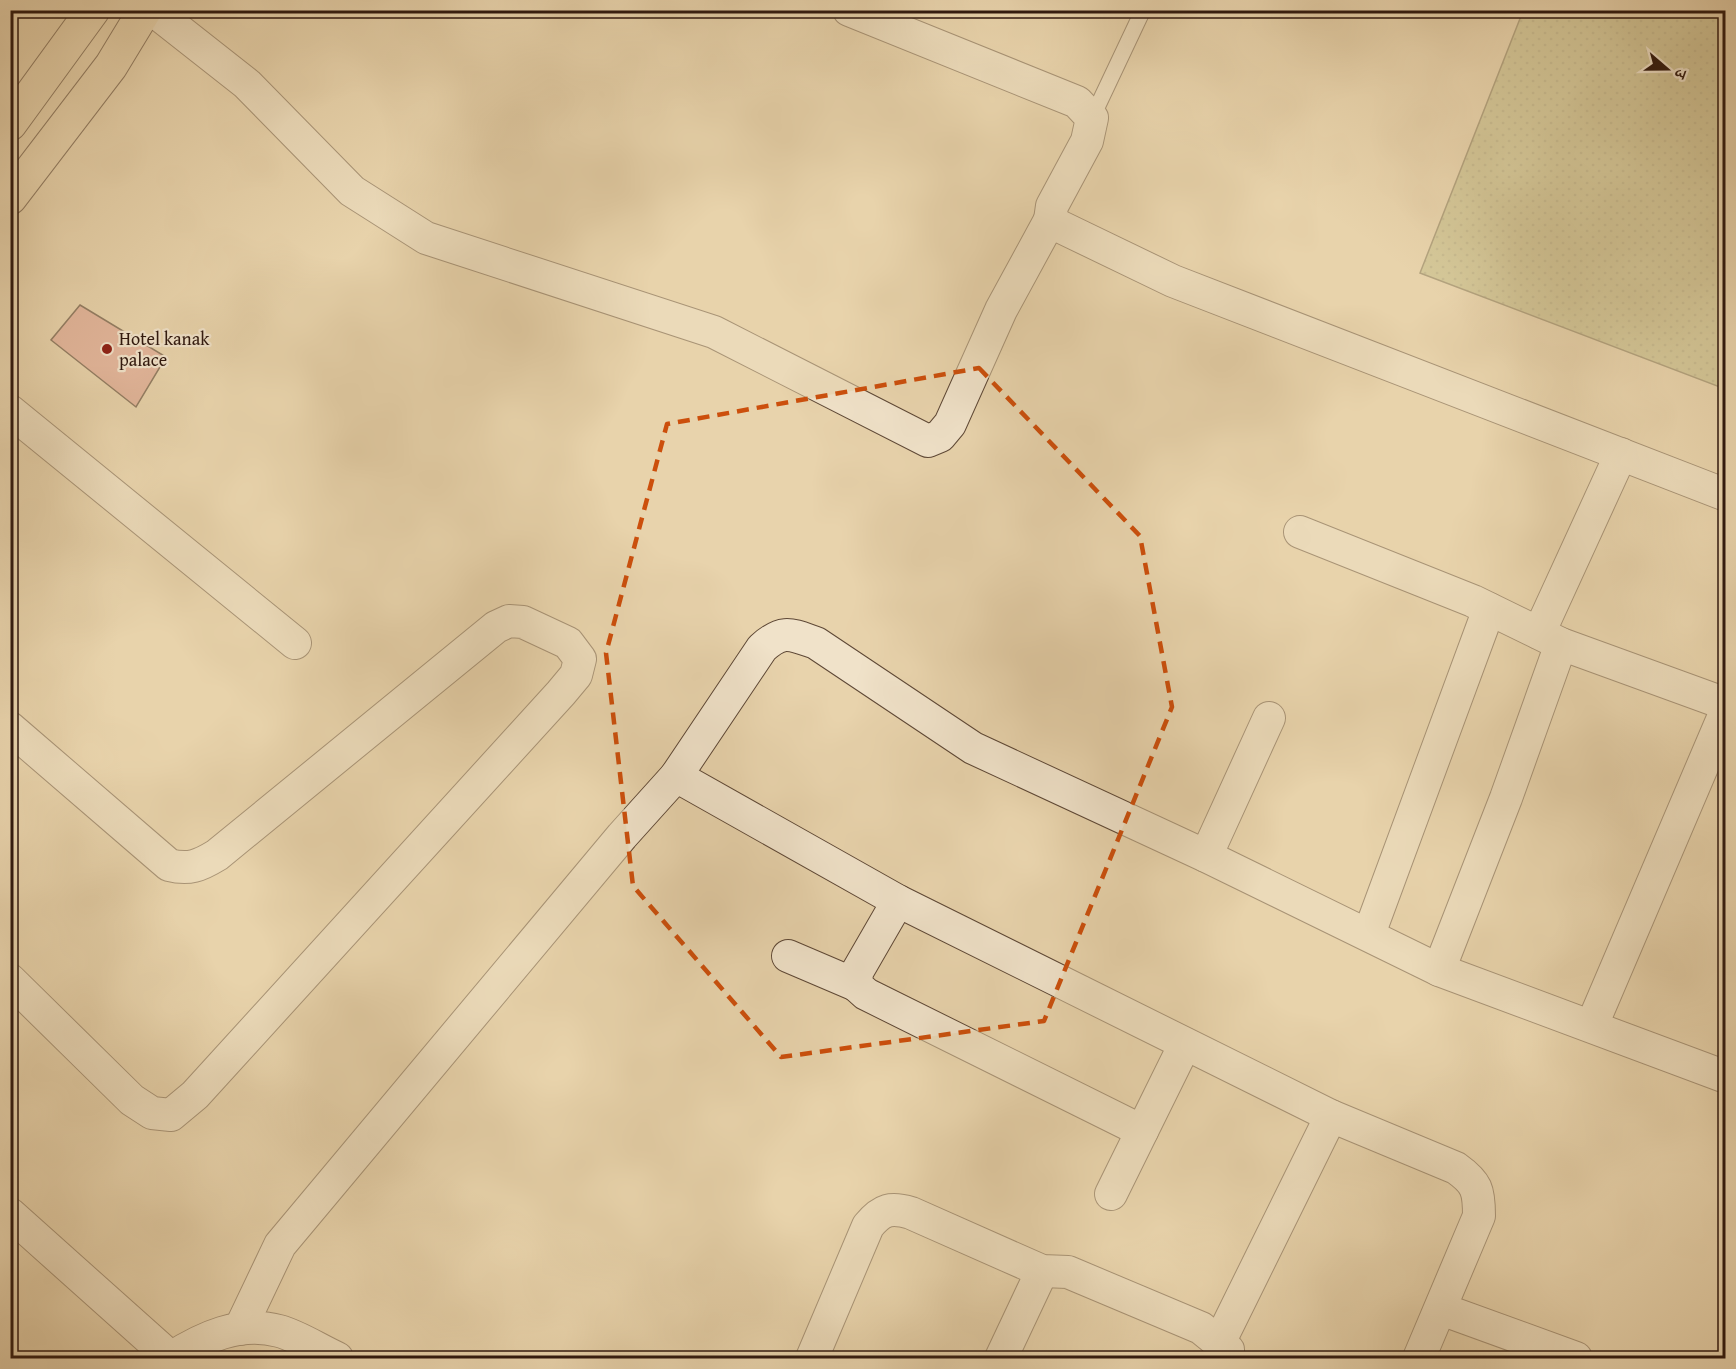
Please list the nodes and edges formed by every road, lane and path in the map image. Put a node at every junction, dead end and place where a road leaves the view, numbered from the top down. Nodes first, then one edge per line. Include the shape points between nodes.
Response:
1 (93, 10) edge
2 (145, 10) edge
3 (153, 10) edge
4 (849, 10) edge
5 (1143, 10) edge
6 (1092, 118) junction
7 (10, 124) edge
8 (10, 198) edge
9 (1050, 220) junction
10 (10, 411) edge
11 (1621, 454) junction
12 (1725, 495) edge
13 (1300, 532) dead end
14 (1490, 609) junction
15 (1550, 639) junction
16 (296, 643) dead end
17 (1725, 704) edge
18 (1725, 711) edge
19 (1269, 718) dead end
20 (10, 728) edge
21 (676, 776) junction
22 (1206, 856) junction
23 (898, 901) junction
24 (1369, 934) junction
25 (788, 956) dead end
26 (1439, 970) junction
27 (10, 980) edge
28 (855, 985) junction
29 (1592, 1025) junction
30 (1185, 1044) junction
31 (1725, 1077) edge
32 (1331, 1116) junction
33 (1142, 1131) junction
34 (1111, 1194) dead end
35 (10, 1214) edge
36 (1042, 1270) junction
37 (1441, 1309) junction
38 (240, 1329) junction
39 (1223, 1350) edge
40 (171, 1358) edge
41 (337, 1359) edge
42 (812, 1359) edge
43 (1001, 1359) edge
44 (1419, 1359) edge
45 (1576, 1359) edge

1 - 7 highway
2 - 8 highway via 111,66
3 - 9 street via 247,84 352,191 426,238 714,332 928,441 940,436 950,424 1001,310
4 - 6 street via 1077,102
5 - 6 lane
6 - 9 street via 1088,141 1052,206
9 - 11 street via 1173,281
10 - 16 street
11 - 12 street
11 - 15 street
13 - 14 street
14 - 15 street
14 - 24 street
15 - 17 street
15 - 26 street via 1506,798
18 - 29 street
19 - 22 street
20 - 27 street via 169,865 184,869 216,855 496,627 509,621 523,622 568,643 580,659 576,675 561,693 195,1095 171,1115 152,1113 132,1100
21 - 22 street via 762,648 776,635 792,634 816,642 973,748
21 - 23 street
21 - 38 street via 280,1245
22 - 24 street
23 - 28 street via 857,972
23 - 30 street
24 - 26 street
25 - 28 street
26 - 29 street
28 - 33 street via 866,994
29 - 31 street
30 - 32 street
30 - 33 street
32 - 37 street via 1456,1168 1472,1180 1479,1197 1479,1216
32 - 39 street
33 - 34 street
35 - 40 street
36 - 39 street via 1068,1272 1201,1328
36 - 42 street via 911,1213 894,1208 879,1213 868,1226
36 - 43 street
37 - 44 street
37 - 45 street
38 - 40 street via 206,1336
38 - 41 street via 279,1330

